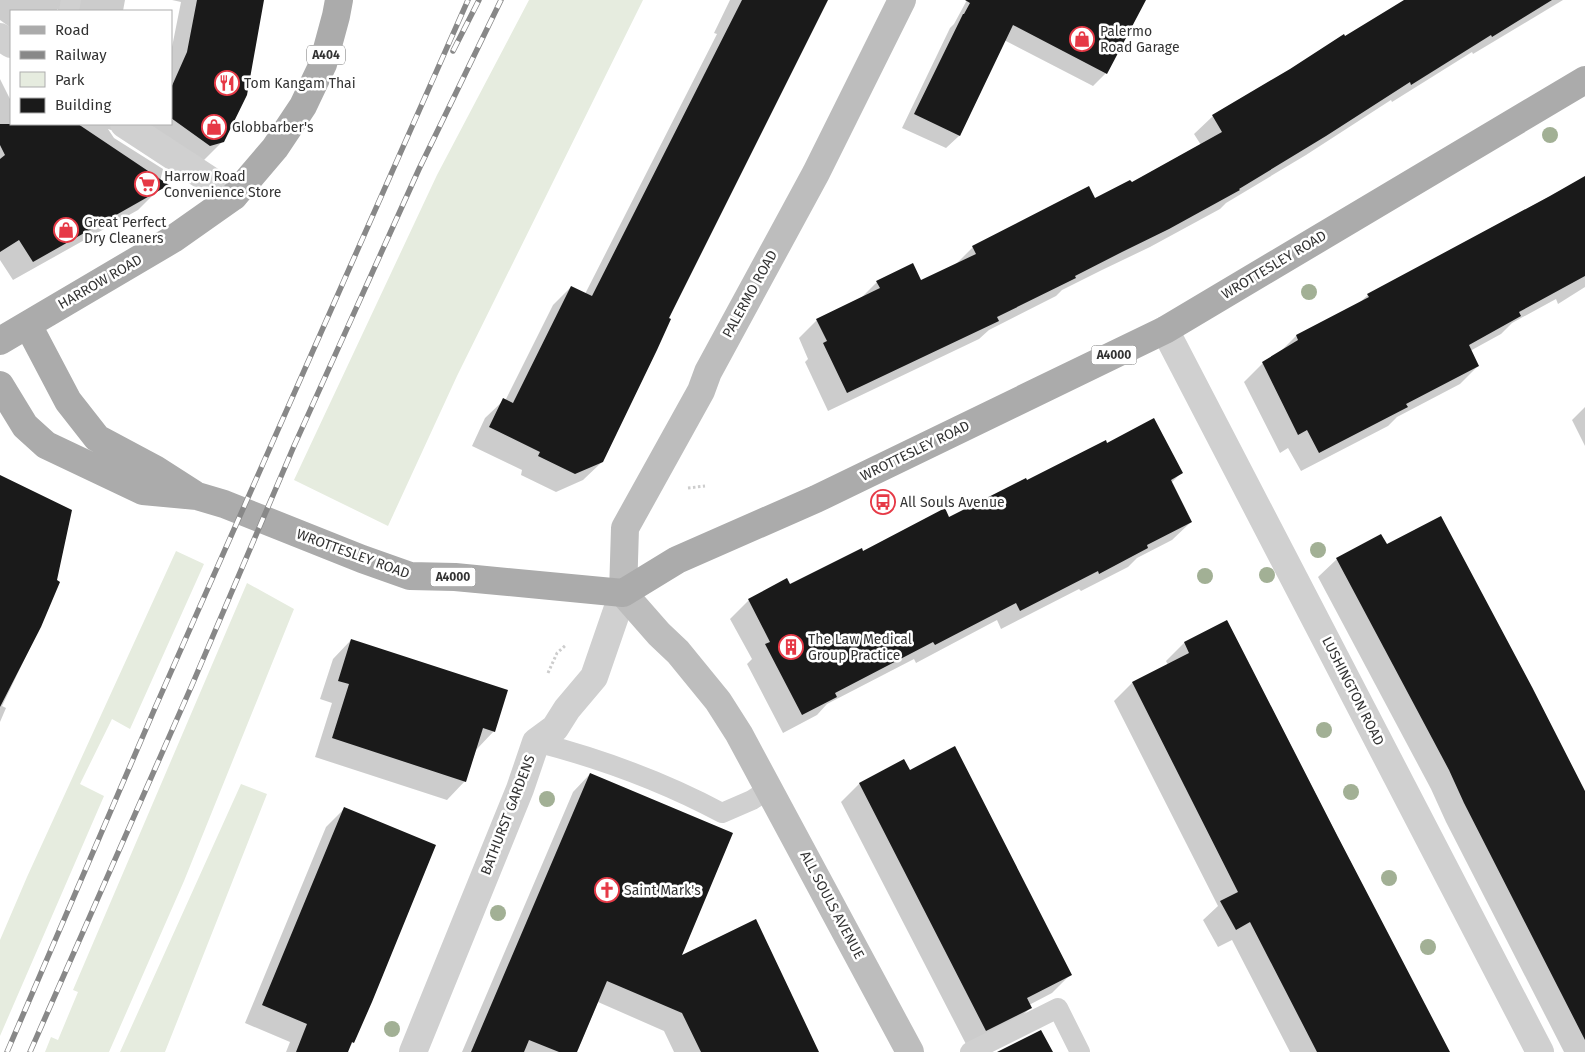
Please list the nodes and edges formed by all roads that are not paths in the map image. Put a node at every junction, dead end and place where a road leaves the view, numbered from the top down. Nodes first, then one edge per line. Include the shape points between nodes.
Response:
1 (339, 0) edge
2 (902, 0) edge
3 (1585, 80) edge
4 (126, 125) edge
5 (234, 196) junction
6 (28, 325) junction
7 (1165, 330) junction
8 (0, 341) edge
9 (0, 385) edge
10 (197, 496) junction
11 (624, 593) junction
12 (536, 742) junction
13 (769, 789) junction
14 (909, 1051) edge
15 (413, 1052) edge
16 (970, 1052) edge
17 (1080, 1052) edge
18 (1540, 1052) edge

1 - 5 main road, HARROW ROAD / A404 via 323,64 303,106 275,148
2 - 11 street, PALERMO ROAD via 816,173 625,528
3 - 7 main road, WROTTESLEY ROAD / A4000
4 - 5 street
5 - 6 main road, HARROW ROAD / A404 via 173,239
6 - 8 main road, HARROW ROAD / A404
6 - 10 main road, WROTTESLEY ROAD / A4000 via 68,401 97,438
7 - 11 main road, WROTTESLEY ROAD / A4000 via 816,499 677,560
7 - 18 street, LUSHINGTON ROAD
9 - 10 main road, WROTTESLEY ROAD / A4000 via 25,426 46,445 143,491
10 - 11 main road, WROTTESLEY ROAD / A4000 via 410,576 455,577
11 - 12 street, BATHURST GARDENS via 594,677 555,728
11 - 13 street, ALL SOULS AVENUE via 718,701
12 - 13 lane via 644,775 722,813
12 - 15 street, BATHURST GARDENS
13 - 14 street, ALL SOULS AVENUE
16 - 17 lane via 1058,1008

